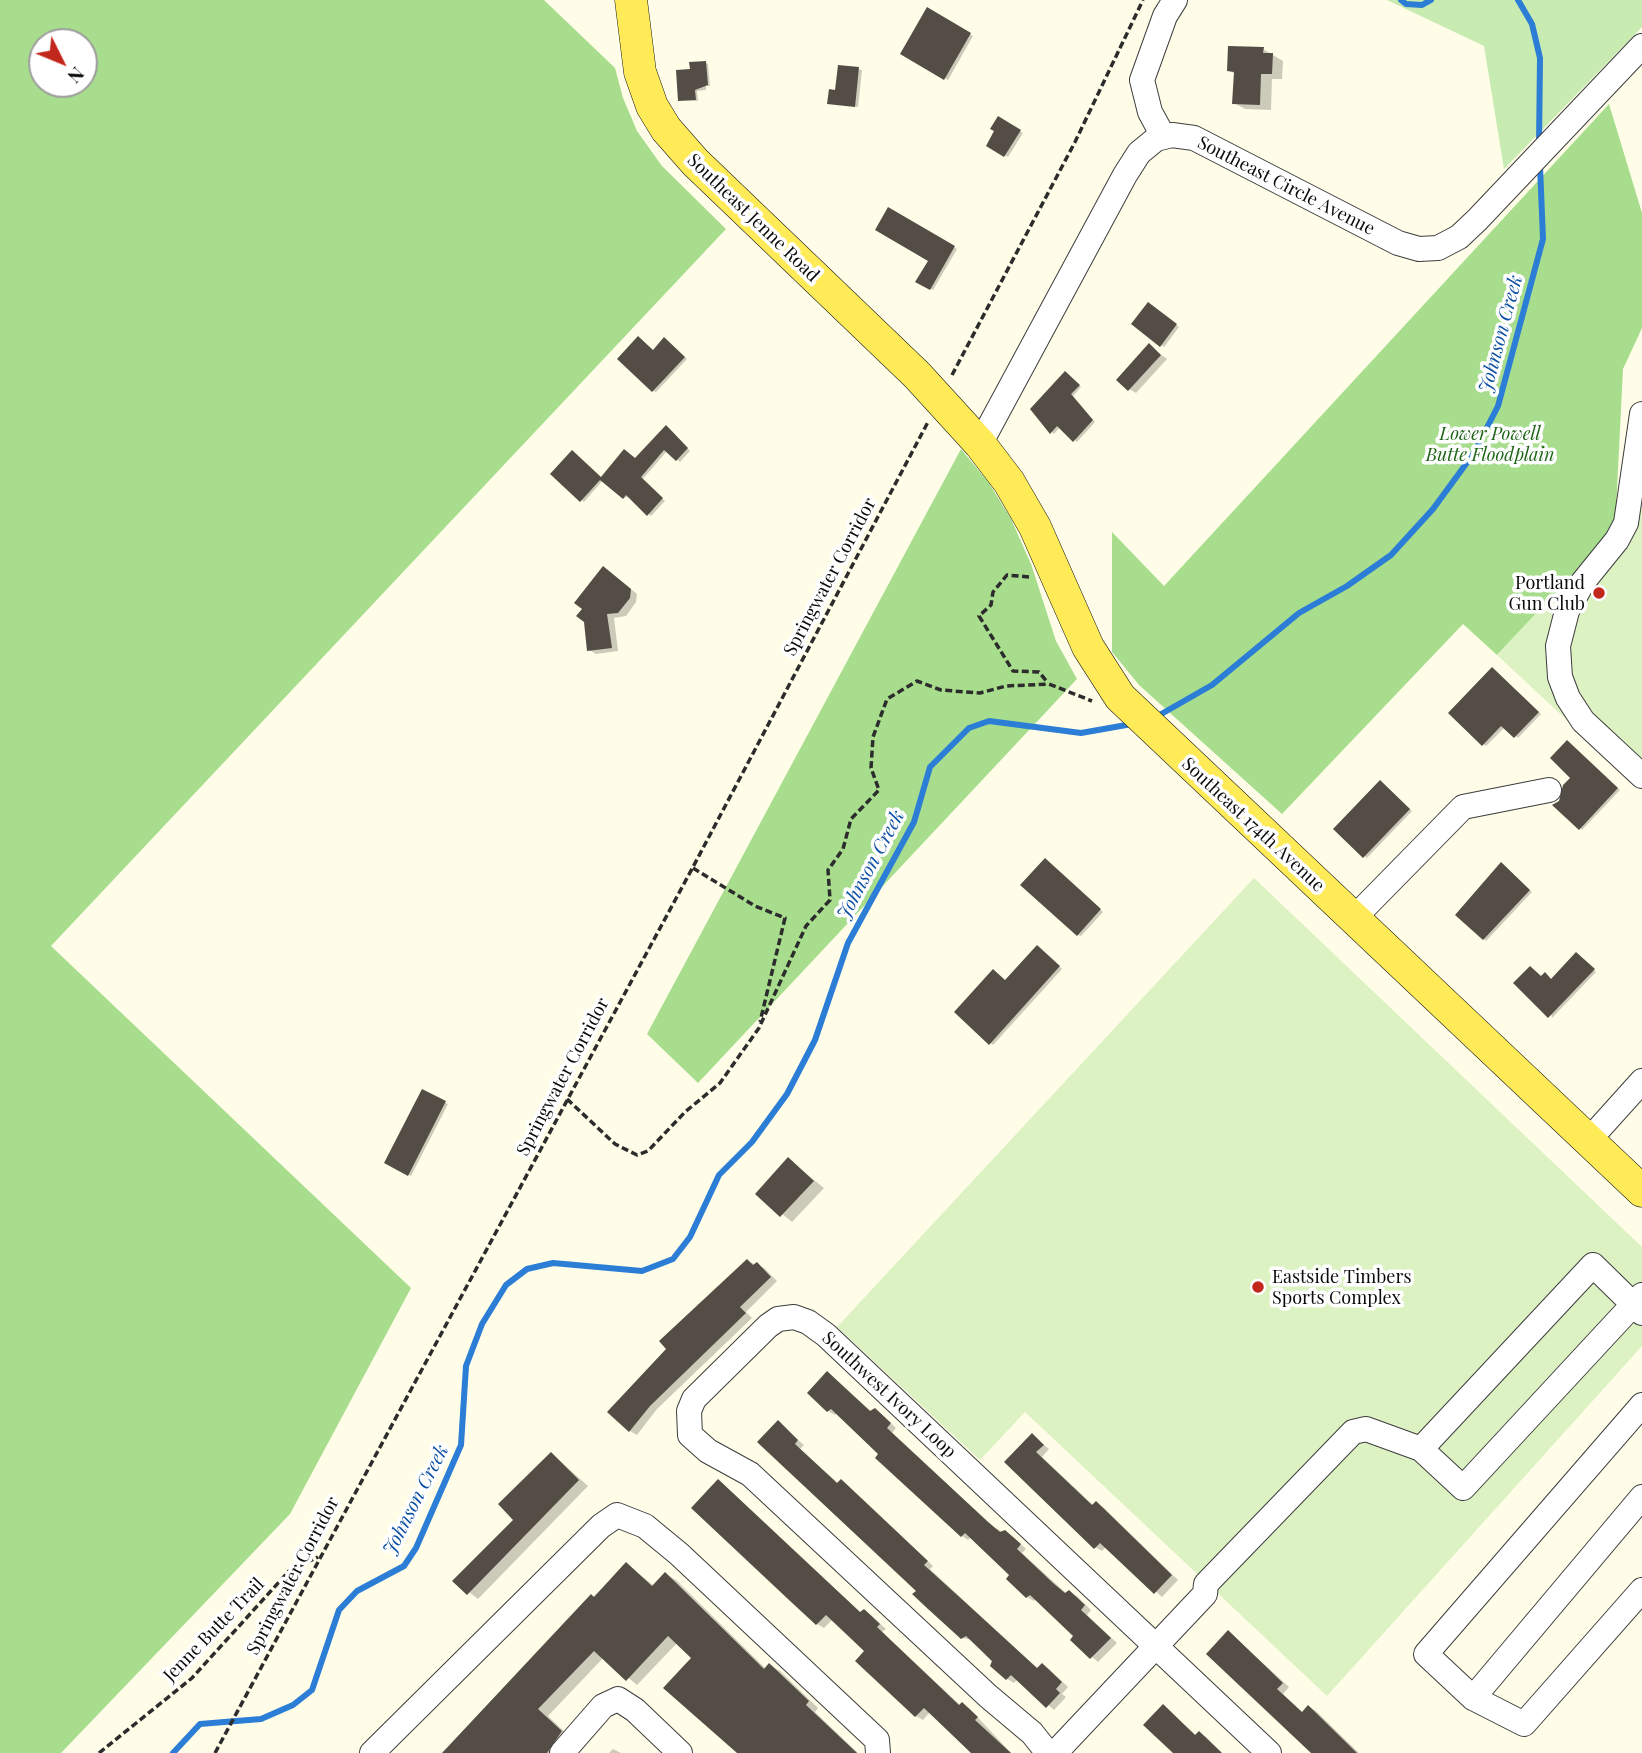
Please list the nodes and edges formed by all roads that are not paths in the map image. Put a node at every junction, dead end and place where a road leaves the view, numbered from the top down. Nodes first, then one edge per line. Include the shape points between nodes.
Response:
1 (631, 0) edge
2 (1175, 0) edge
3 (1642, 46) edge
4 (1163, 136) junction
5 (941, 397) joint
6 (1642, 414) edge
7 (980, 444) junction
8 (1642, 776) edge
9 (1549, 790) dead end
10 (1353, 919) junction
11 (1642, 1081) edge
12 (1588, 1141) junction
13 (1642, 1191) edge
14 (1639, 1304) edge
15 (1642, 1404) edge
16 (1421, 1449) junction
17 (1642, 1497) edge
18 (1642, 1590) edge
19 (1156, 1646) junction
20 (1473, 1698) junction
21 (372, 1753) edge
22 (562, 1753) edge
23 (680, 1753) edge
24 (878, 1753) edge
25 (1048, 1753) edge
26 (1055, 1753) edge
27 (1269, 1753) edge

1 - 5 main road, Southeast Jenne Road via 640,72 666,129
2 - 4 street via 1142,79 1150,112
3 - 4 street, Southeast Circle Avenue via 1459,237 1427,250 1398,243 1194,138
4 - 7 street via 1144,147 1125,175
5 - 7 main road, Southeast 174th Avenue
6 - 8 street via 1626,523 1583,582 1567,611 1558,646 1560,677 1568,698 1583,721
7 - 10 main road, Southeast 174th Avenue via 1023,504 1088,647 1120,696
9 - 10 street via 1463,807
10 - 12 main road, Southeast 174th Avenue
11 - 12 street
12 - 13 main road, Southeast 174th Avenue
14 - 16 street via 1463,1488
14 - 16 street via 1593,1265
15 - 20 street via 1426,1654
16 - 19 street via 1366,1429 1353,1432 1206,1584 1205,1594
17 - 20 street
18 - 20 street via 1524,1724
19 - 25 street, Southwest Ivory Loop via 808,1322 794,1317 779,1319 712,1381 689,1411 690,1435 697,1444 750,1474 1032,1733
19 - 26 street
19 - 27 street, Southwest Ivory Loop
21 - 24 street via 617,1515 645,1526 679,1554 877,1740
22 - 23 street via 603,1706 618,1699

